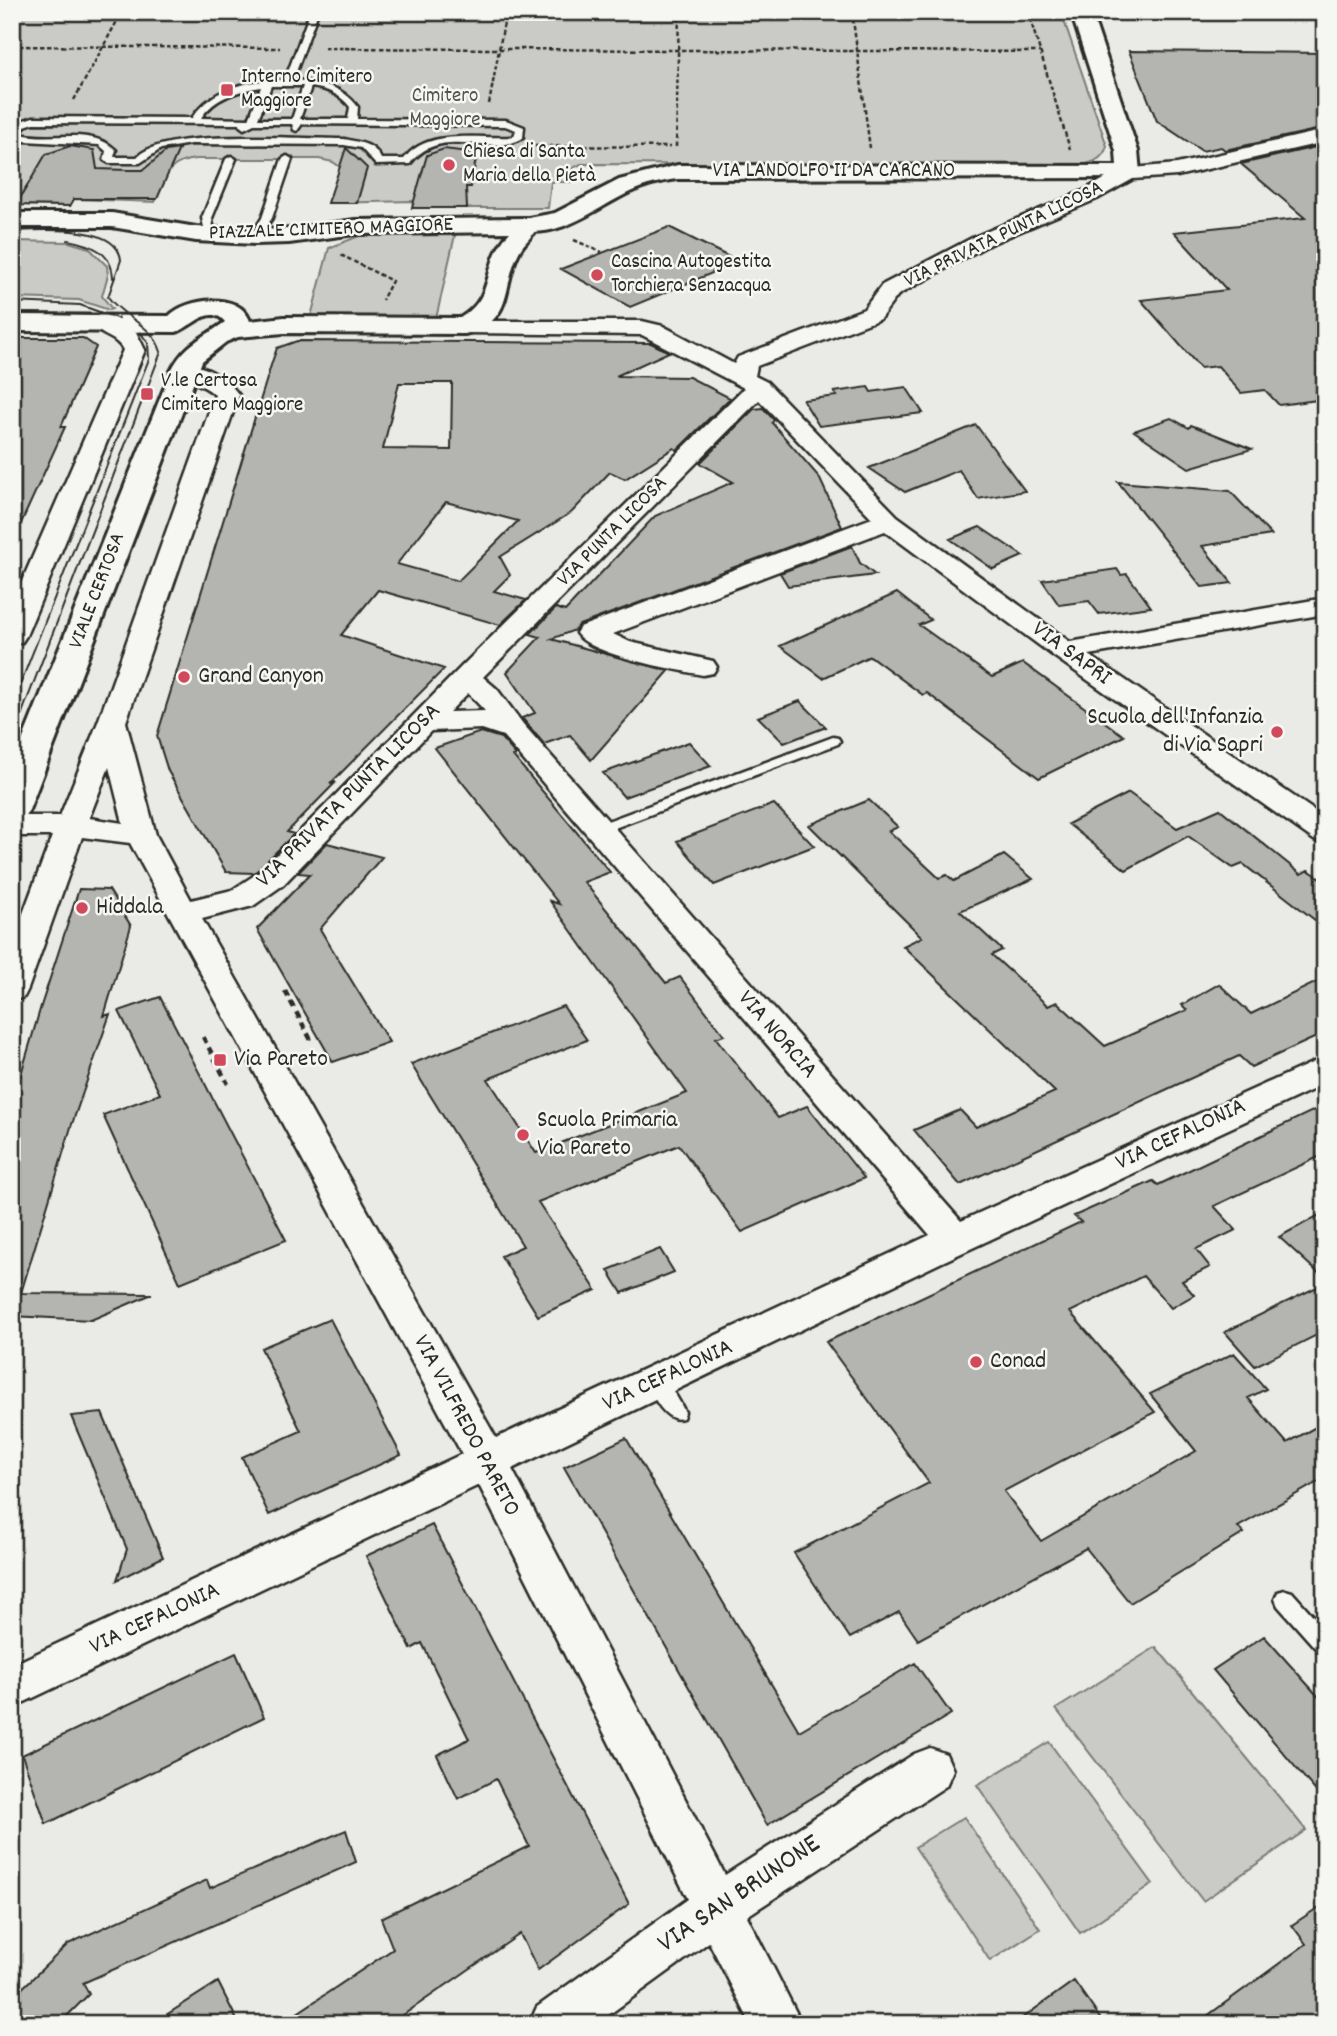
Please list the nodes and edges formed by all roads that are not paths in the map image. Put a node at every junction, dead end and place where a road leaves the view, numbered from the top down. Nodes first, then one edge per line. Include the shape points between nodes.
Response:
1 (314, 12) edge
2 (1082, 12) edge
3 (288, 83) junction
4 (267, 84) junction
5 (308, 84) junction
6 (195, 121) junction
7 (253, 121) junction
8 (295, 122) junction
9 (352, 122) junction
10 (1325, 136) edge
11 (234, 150) junction
12 (290, 150) junction
13 (1129, 173) junction
14 (12, 220) edge
15 (551, 224) joint
16 (526, 225) junction
17 (209, 235) junction
18 (255, 237) junction
19 (475, 318) junction
20 (12, 323) edge
21 (104, 325) junction
22 (228, 327) junction
23 (183, 346) junction
24 (751, 382) junction
25 (888, 521) junction
26 (1325, 606) edge
27 (12, 636) edge
28 (1065, 651) junction
29 (703, 667) dead end
30 (467, 678) junction
31 (112, 722) junction
32 (424, 722) junction
33 (513, 730) junction
34 (833, 741) dead end
35 (12, 810) edge
36 (12, 826) edge
37 (72, 826) junction
38 (599, 829) junction
39 (1325, 833) edge
40 (141, 835) junction
41 (183, 913) junction
42 (12, 989) edge
43 (1325, 1069) edge
44 (956, 1240) junction
45 (486, 1461) junction
46 (1285, 1599) dead end
47 (1325, 1644) edge
48 (12, 1687) edge
49 (930, 1770) dead end
50 (716, 1908) junction
51 (554, 2024) edge
52 (777, 2024) edge

1 - 3 lane
2 - 13 main road via 1127,151
3 - 4 lane
3 - 5 lane
4 - 6 lane via 218,97 204,106
4 - 7 lane
5 - 8 lane
5 - 9 lane via 347,97 354,107
6 - 7 lane
6 - 11 lane via 28,121 19,126 16,135 97,141 111,150 109,160 140,160 155,148 181,141
7 - 8 lane
7 - 11 lane via 246,123
8 - 9 lane
8 - 12 lane
9 - 12 lane via 515,124 520,136 506,141 434,144 415,151 407,162 376,162 372,151 353,143
10 - 13 street via 1177,170
11 - 12 lane
11 - 17 lane via 207,218
12 - 18 lane via 267,218
13 - 15 main road, VIA LANDOLFO II DA CARCANO via 678,172 622,187
13 - 24 street, VIA PRIVATA PUNTA LICOSA via 1090,195 981,241 890,290 872,314 746,362
14 - 17 main road, PIAZZALE CIMITERO MAGGIORE via 112,220
15 - 16 main road, PIAZZALE CIMITERO MAGGIORE
16 - 18 main road, PIAZZALE CIMITERO MAGGIORE via 355,227
16 - 19 main road via 508,249 495,301
17 - 18 main road, PIAZZALE CIMITERO MAGGIORE
19 - 22 main road
19 - 22 main road via 375,313 292,317
19 - 24 street via 655,331
20 - 21 main road
21 - 23 main road
21 - 27 street via 128,337 134,350
22 - 23 main road
22 - 23 main road via 222,309 187,314
23 - 31 street via 201,374 219,384 227,395
23 - 35 main road, VIALE CERTOSA
24 - 25 street, VIA SAPRI
24 - 30 street, VIA PUNTA LICOSA
25 - 28 street, VIA SAPRI
25 - 29 street via 590,633 621,648
26 - 28 street
28 - 39 street, VIA SAPRI
30 - 32 street, VIA PRIVATA PUNTA LICOSA
30 - 33 street, VIA NORCIA via 487,695
31 - 37 street
31 - 40 street
32 - 33 street via 484,720
32 - 41 street, VIA PRIVATA PUNTA LICOSA via 255,892
33 - 38 street, VIA NORCIA
34 - 38 lane
36 - 37 street
37 - 40 street
37 - 42 street
38 - 44 street, VIA NORCIA
40 - 41 street, VIA VILFREDO PARETO
41 - 45 street, VIA VILFREDO PARETO
43 - 44 street, VIA CEFALONIA
44 - 45 street, VIA CEFALONIA via 666,1397
45 - 48 street, VIA CEFALONIA
45 - 50 street, VIA VILFREDO PARETO
46 - 47 lane
49 - 50 street, VIA SAN BRUNONE
50 - 51 street, VIA SAN BRUNONE
50 - 52 street, VIA VILFREDO PARETO

